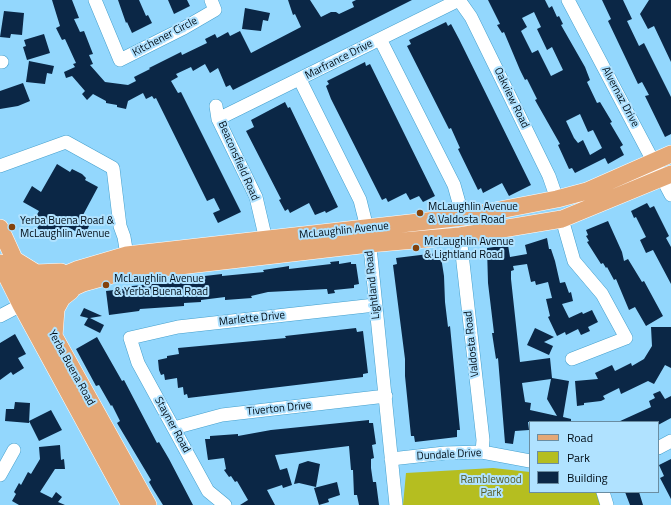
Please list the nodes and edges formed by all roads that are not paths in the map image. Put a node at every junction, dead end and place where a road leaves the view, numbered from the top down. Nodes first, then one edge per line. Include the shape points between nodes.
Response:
1 (95, 0) edge
2 (211, 0) edge
3 (459, 0) edge
4 (568, 0) edge
5 (380, 38) junction
6 (300, 80) junction
7 (217, 113) joint
8 (671, 154) edge
9 (654, 162) junction
10 (0, 166) edge
11 (667, 176) edge
12 (671, 195) edge
13 (557, 199) junction
14 (463, 217) junction
15 (562, 219) junction
16 (0, 228) edge
17 (368, 236) junction
18 (460, 236) junction
19 (266, 240) junction
20 (127, 256) junction
21 (8, 261) edge
22 (79, 276) junction
23 (28, 300) junction
24 (375, 305) junction
25 (0, 316) edge
26 (54, 336) junction
27 (130, 338) joint
28 (572, 359) dead end
29 (386, 396) junction
30 (174, 428) junction
31 (671, 442) edge
32 (659, 448) edge
33 (14, 450) dead end
34 (482, 452) junction
35 (391, 459) junction
36 (529, 461) edge
37 (0, 475) edge
38 (603, 493) edge
39 (130, 505) edge
40 (148, 505) edge
41 (225, 505) edge
42 (396, 505) edge
43 (607, 505) edge

1 - 2 street, Kitchener Circle via 120,60 215,10
3 - 5 street, Marfrance Drive
3 - 13 street, Oakview Road via 471,17 550,176
4 - 9 street, Alvernaz Drive
5 - 6 street, Marfrance Drive
5 - 14 street via 454,185
6 - 7 street, Marfrance Drive
6 - 17 street, Lightland Road via 360,200
7 - 19 street, Beaconsfield Road via 256,197
8 - 9 main road, McLaughlin Avenue
9 - 11 street, Alvernaz Drive
9 - 13 main road, McLaughlin Avenue via 587,191
10 - 20 street via 66,142 113,168 120,226
11 - 12 street, Alvernaz Drive
11 - 15 main road, McLaughlin Avenue
13 - 14 main road, McLaughlin Avenue
14 - 17 main road, McLaughlin Avenue
15 - 18 main road, McLaughlin Avenue
15 - 28 street via 574,261 602,294 626,338
16 - 21 main road, Yerba Buena Road
17 - 18 main road, McLaughlin Avenue
17 - 19 main road, McLaughlin Avenue
17 - 22 main road, McLaughlin Avenue via 119,273
17 - 24 street, Lightland Road
18 - 34 street, Valdosta Road via 483,440
19 - 20 main road, McLaughlin Avenue
20 - 22 main road, McLaughlin Avenue
21 - 22 main road via 36,272
21 - 23 main road, Yerba Buena Road
22 - 23 main road, McLaughlin Avenue
22 - 26 main road via 56,309
23 - 25 street, McLaughlin Avenue
23 - 26 main road, Yerba Buena Road
23 - 39 main road, Yerba Buena Road
24 - 27 street, Marlette Drive via 178,327
24 - 29 street, Lightland Road
26 - 40 main road, Yerba Buena Road
27 - 30 street, Stayner Road via 138,363
29 - 30 street, Tiverton Drive via 222,415
29 - 35 street, Lightland Road
30 - 41 street, Stayner Road via 208,491
31 - 32 street
33 - 37 street
34 - 35 street, Dundale Drive
34 - 36 street, Dundale Drive
35 - 42 street, Lightland Road
38 - 43 street

